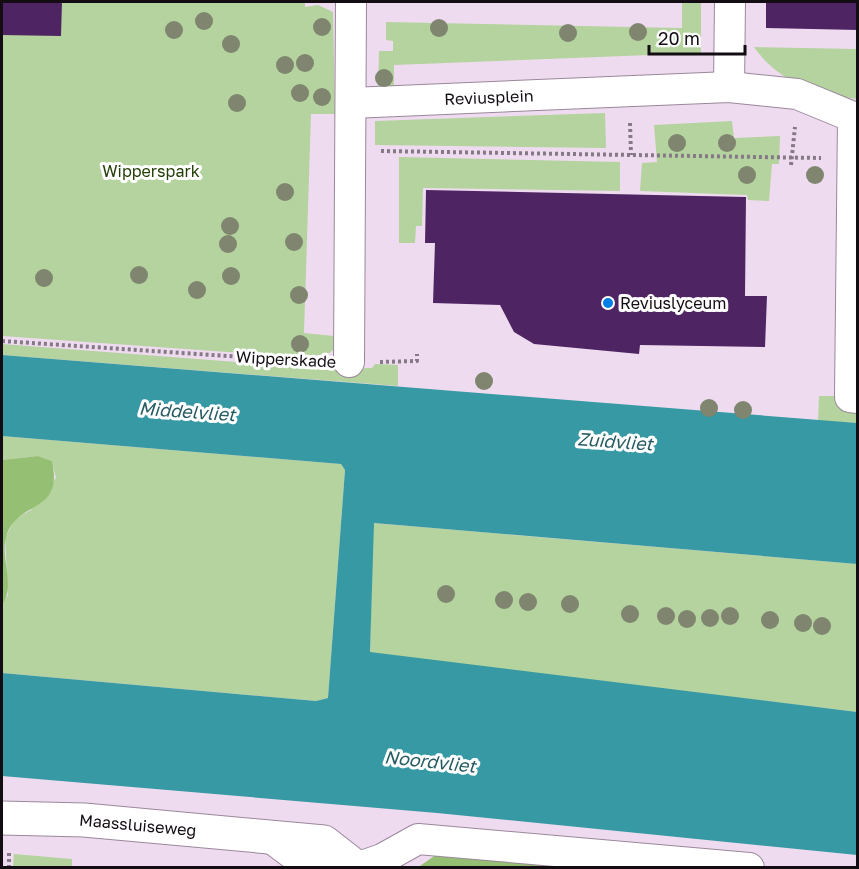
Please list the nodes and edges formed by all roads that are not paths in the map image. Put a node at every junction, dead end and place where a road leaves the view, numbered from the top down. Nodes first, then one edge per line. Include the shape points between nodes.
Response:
1 (351, 2) edge
2 (730, 2) edge
3 (729, 87) junction
4 (351, 103) junction
5 (855, 119) edge
6 (349, 362) road end
7 (854, 397) edge
8 (5, 831) edge
9 (275, 839) junction
10 (314, 867) edge
11 (356, 867) edge
12 (749, 867) edge

1 - 4 street
2 - 3 street
3 - 4 street, Reviusplein
3 - 5 street, Reviusplein via 797,94
4 - 6 street, Wipperskade
5 - 7 street
8 - 9 street, Maassluiseweg via 120,823
9 - 10 street, Maassluiseweg
9 - 11 street, Maassluiseweg via 324,842
11 - 12 street via 382,859 418,840

